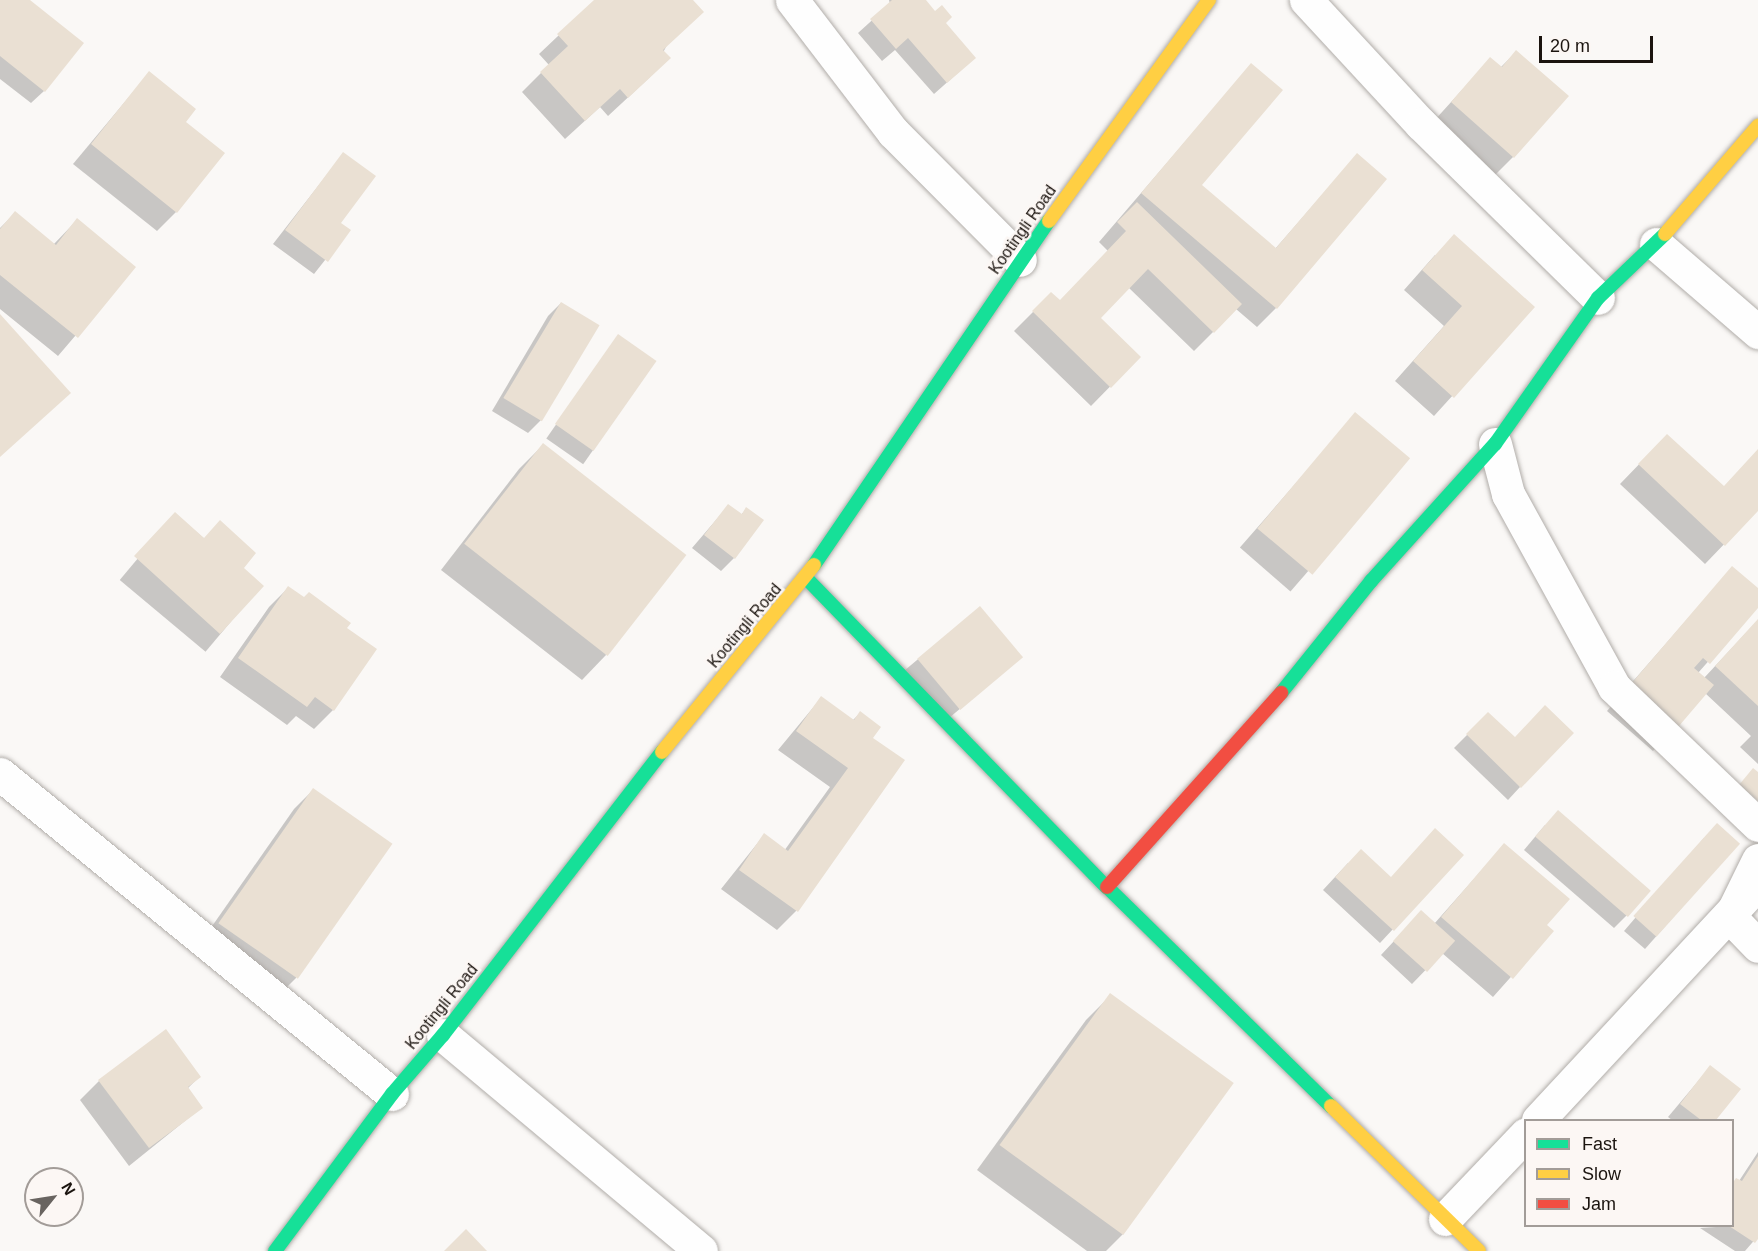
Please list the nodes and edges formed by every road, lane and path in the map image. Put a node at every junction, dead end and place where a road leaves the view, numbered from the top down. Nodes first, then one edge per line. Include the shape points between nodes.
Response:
1 (792, 0) edge
2 (1209, 0) edge
3 (1306, 0) edge
4 (1758, 126) edge
5 (1656, 244) junction
6 (1020, 260) junction
7 (1598, 298) junction
8 (1758, 332) edge
9 (1495, 444) junction
10 (806, 578) junction
11 (0, 774) edge
12 (1758, 825) edge
13 (1758, 860) edge
14 (1758, 883) edge
15 (1107, 887) junction
16 (1730, 916) junction
17 (1758, 946) edge
18 (443, 1035) junction
19 (392, 1094) junction
20 (1539, 1119) edge
21 (1524, 1136) edge
22 (1445, 1219) junction
23 (275, 1251) edge
24 (701, 1251) edge
25 (1479, 1251) edge

1 - 6 street via 893,132
2 - 6 street, Kootingli Road
3 - 7 street via 1421,124
4 - 5 street
5 - 7 street
5 - 8 street
6 - 10 street, Kootingli Road
7 - 9 street
9 - 12 street via 1509,494 1614,687
9 - 15 street via 1371,580 1253,727
10 - 15 street
10 - 18 street, Kootingli Road via 648,769
11 - 19 street
13 - 16 street
14 - 16 street
15 - 22 street
16 - 17 street
16 - 20 street
18 - 19 street, Kootingli Road
18 - 24 street
19 - 23 street, Kootingli Road
21 - 22 street
22 - 25 street

